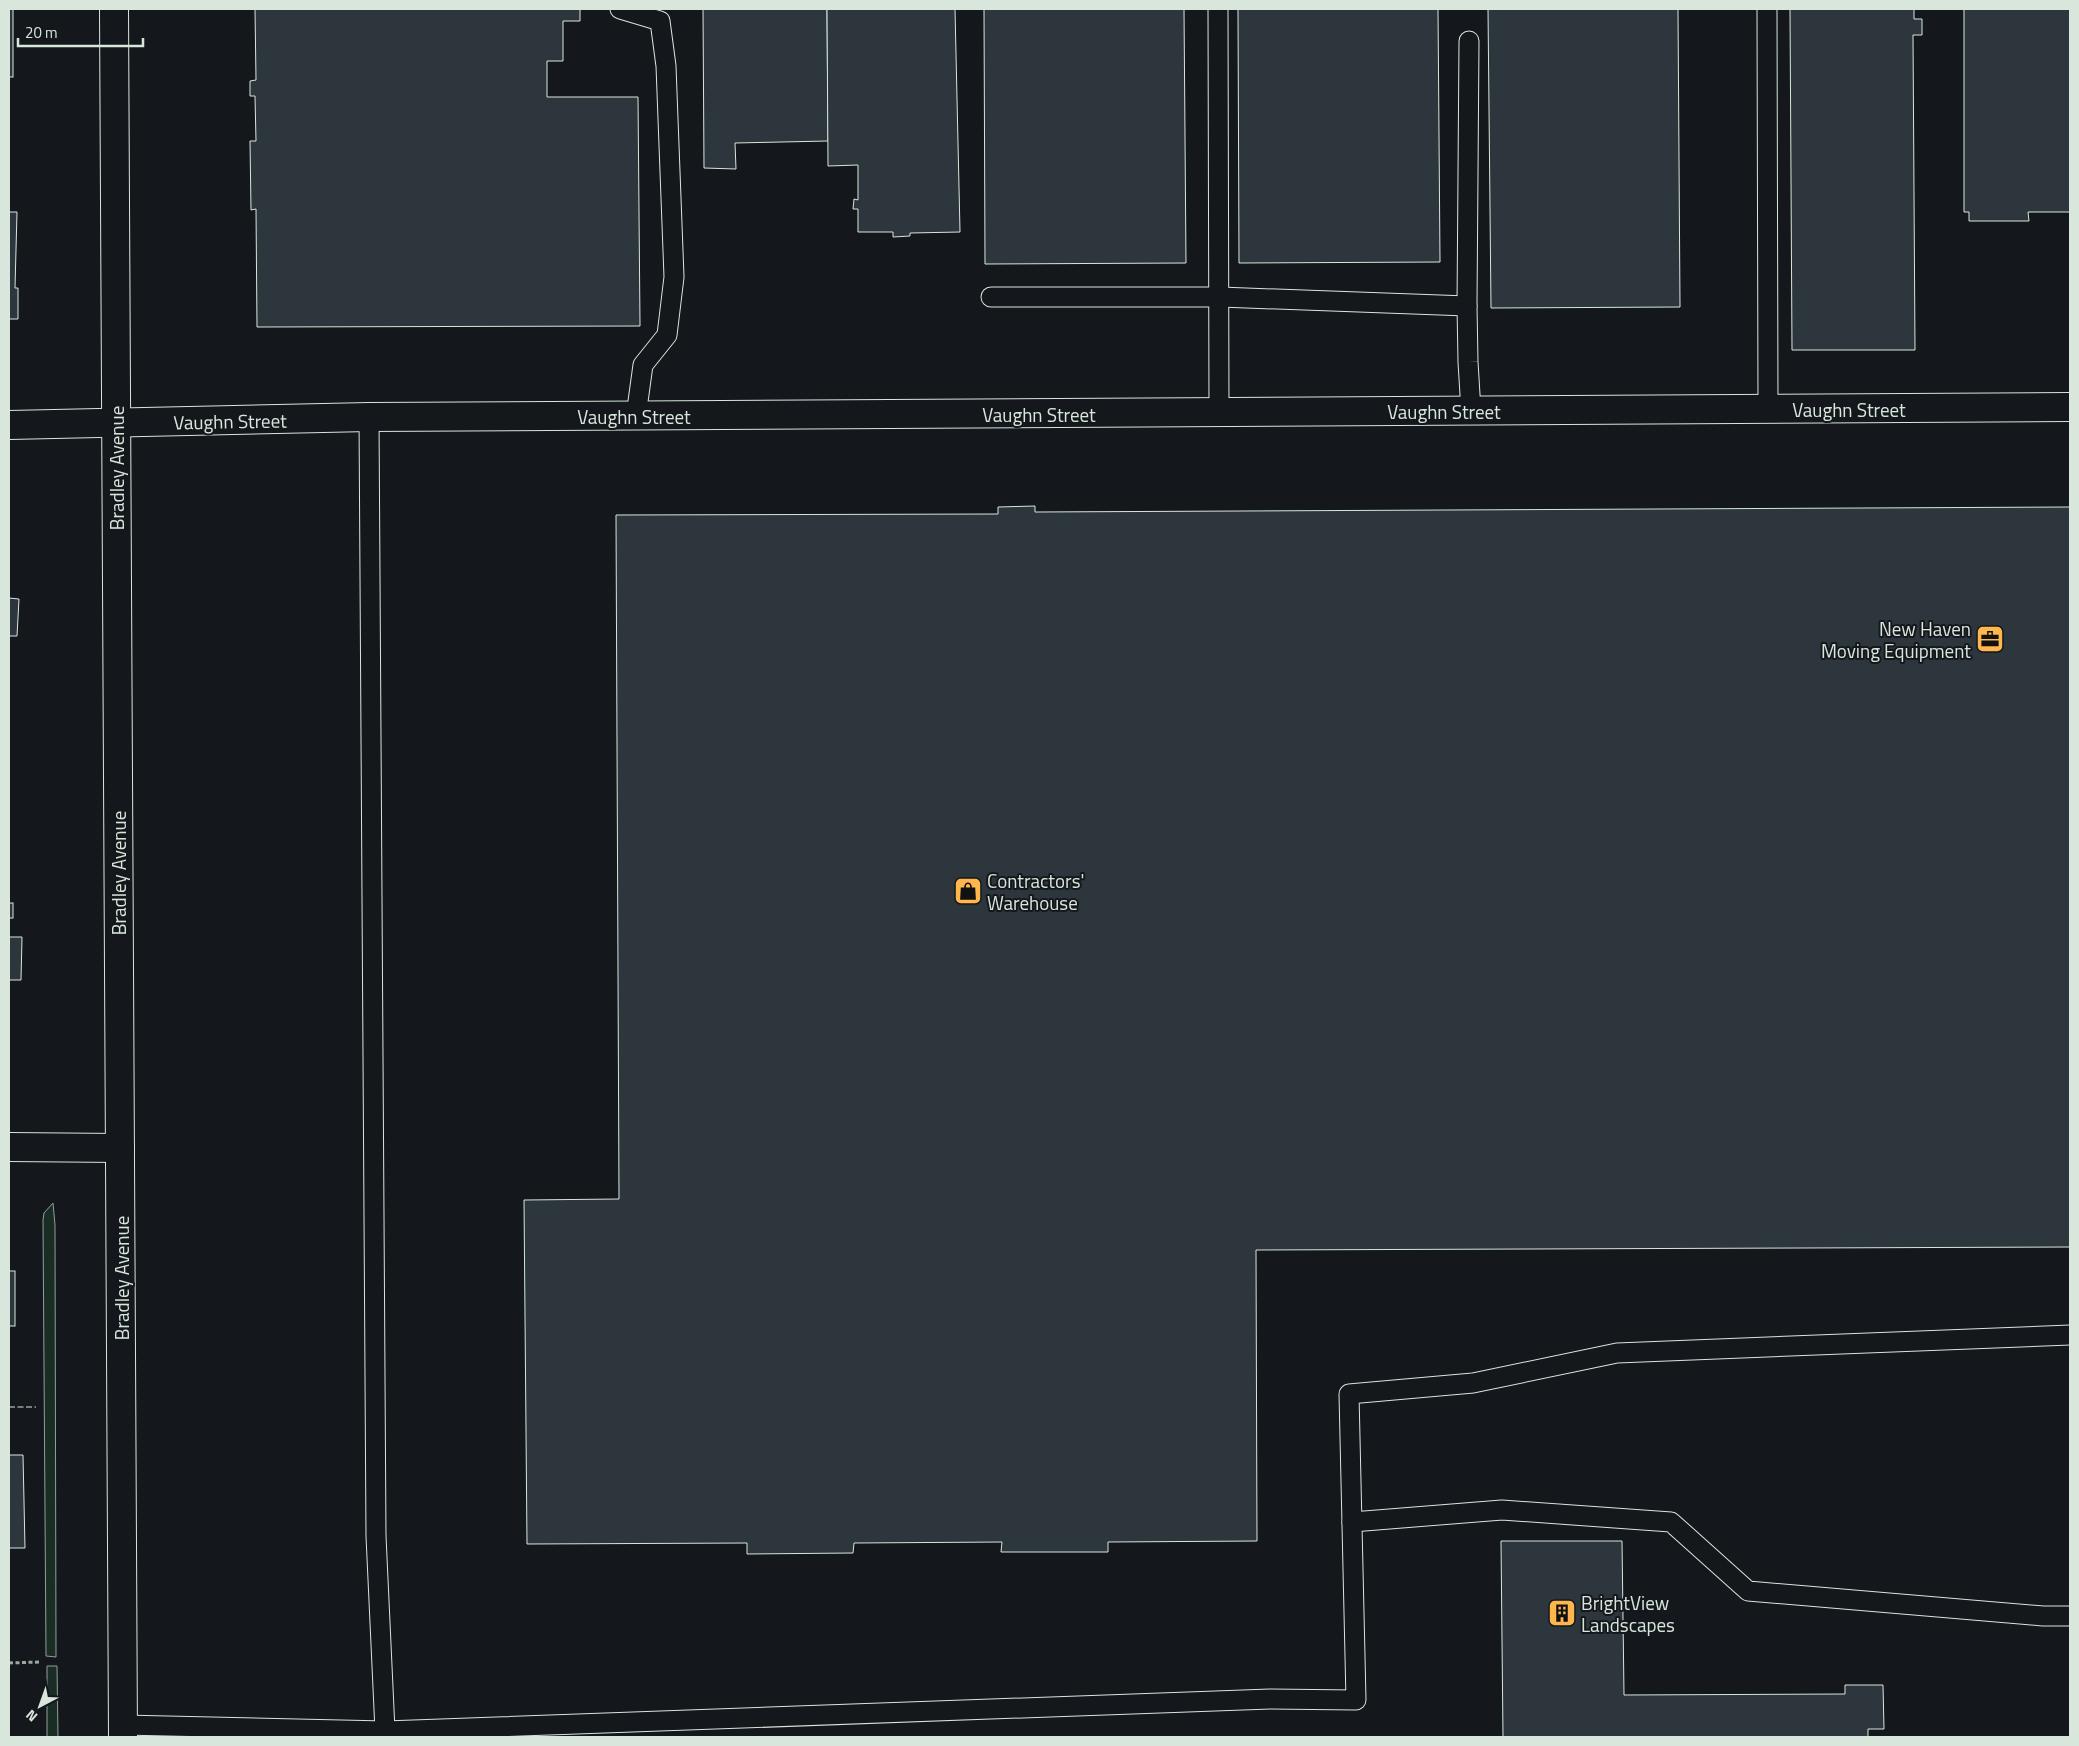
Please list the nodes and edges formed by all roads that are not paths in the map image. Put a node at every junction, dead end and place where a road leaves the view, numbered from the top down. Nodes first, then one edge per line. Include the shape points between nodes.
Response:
1 (114, 9) edge
2 (620, 9) edge
3 (1218, 9) edge
4 (1767, 9) edge
5 (1469, 41) dead end
6 (991, 297) dead end
7 (1220, 297) junction
8 (1467, 306) junction
9 (2070, 407) edge
10 (1768, 409) junction
11 (1471, 411) junction
12 (1219, 412) junction
13 (636, 416) junction
14 (369, 417) junction
15 (116, 424) junction
16 (9, 425) edge
17 (9, 1147) edge
18 (120, 1148) junction
19 (2070, 1335) edge
20 (1352, 1522) junction
21 (2070, 1616) edge
22 (385, 1730) junction
23 (123, 1731) edge

1 - 15 street, Bradley Avenue
2 - 13 lane via 660,21 666,66 674,276 667,335 643,366
3 - 7 lane
4 - 10 lane
5 - 8 lane
6 - 7 lane
7 - 8 lane
7 - 12 lane
8 - 11 lane
9 - 10 street, Vaughn Street
10 - 11 street, Vaughn Street
11 - 12 street, Vaughn Street
12 - 13 street, Vaughn Street
13 - 14 street, Vaughn Street
14 - 15 street, Vaughn Street
14 - 22 lane via 376,1536
15 - 16 street, Vaughn Street
15 - 18 street, Bradley Avenue
17 - 18 street
18 - 23 street, Bradley Avenue
19 - 20 lane via 1617,1353 1473,1383 1349,1394
20 - 21 lane via 1502,1510 1671,1522 1748,1591
20 - 22 lane via 1356,1700 1270,1699
22 - 23 lane

